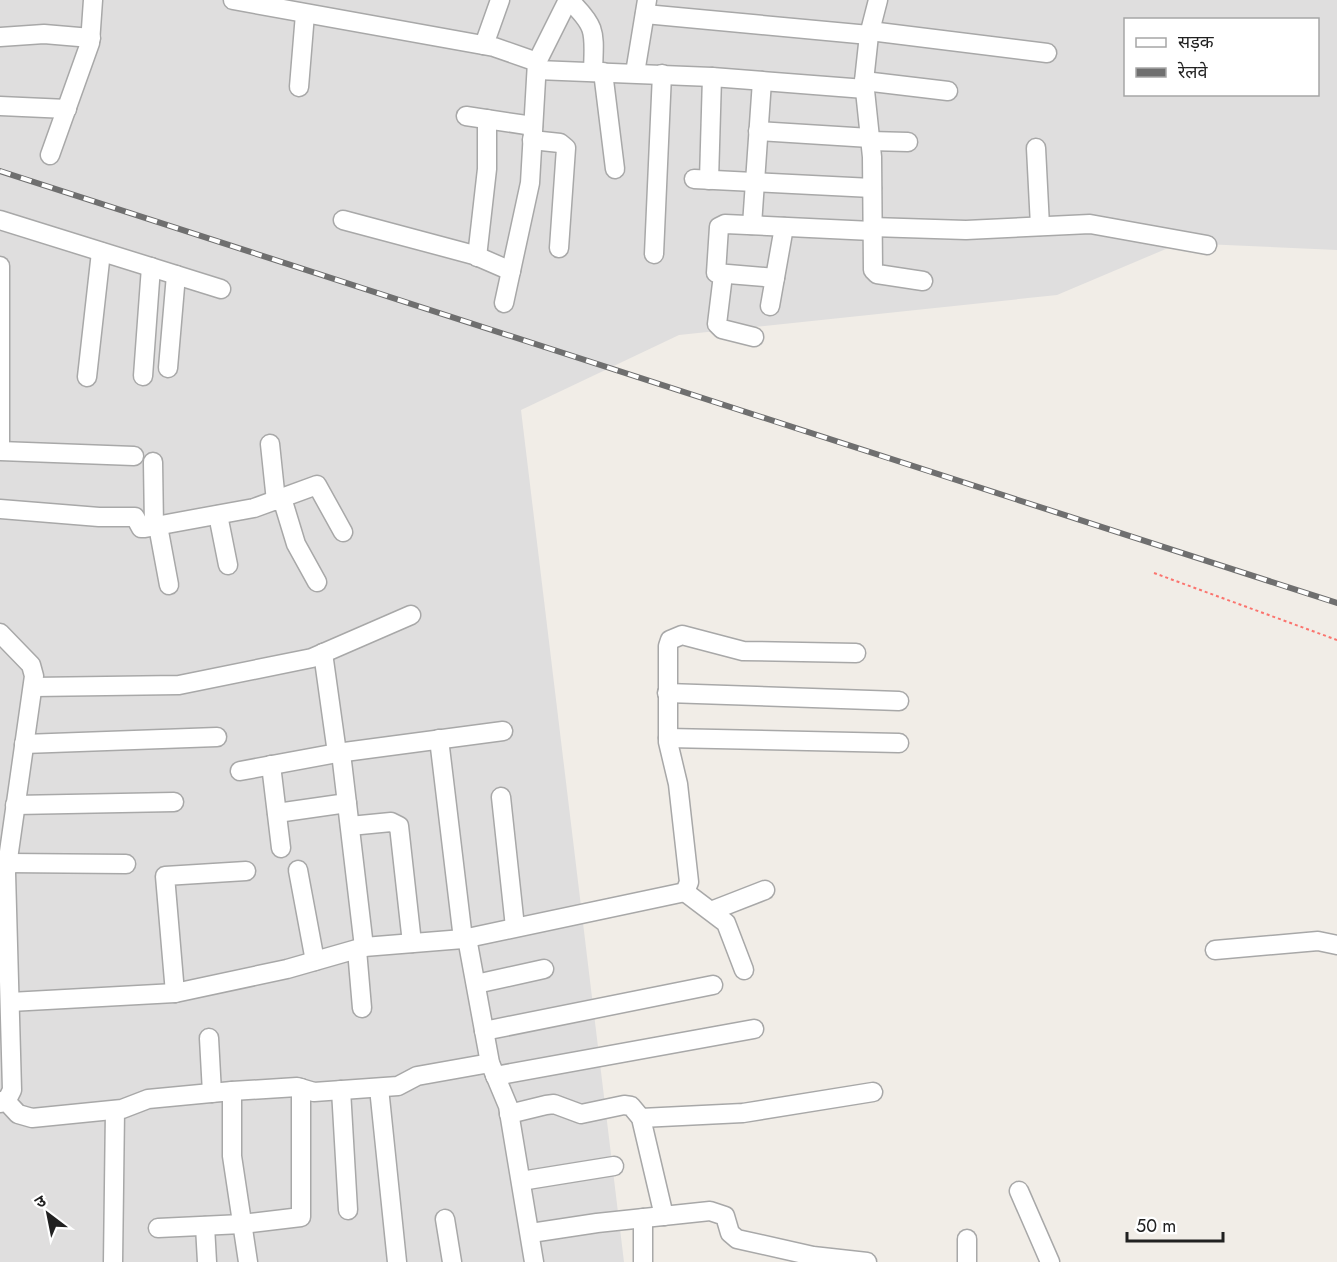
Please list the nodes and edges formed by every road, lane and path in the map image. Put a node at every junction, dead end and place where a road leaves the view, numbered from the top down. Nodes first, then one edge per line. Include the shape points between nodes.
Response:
1 (93, 0) edge
2 (233, 0) edge
3 (500, 0) edge
4 (878, 0) edge
5 (564, 2) edge
6 (646, 7) edge
7 (305, 14) junction
8 (869, 33) junction
9 (0, 38) edge
10 (91, 38) junction
11 (484, 45) junction
12 (1047, 52) dead end
13 (537, 66) junction
14 (598, 72) junction
15 (635, 73) junction
16 (662, 74) junction
17 (712, 77) junction
18 (762, 81) junction
19 (864, 85) junction
20 (299, 87) dead end
21 (948, 91) dead end
22 (0, 105) edge
23 (67, 109) junction
24 (466, 116) dead end
25 (487, 119) junction
26 (758, 131) junction
27 (532, 133) junction
28 (870, 140) junction
29 (908, 142) dead end
30 (1036, 148) dead end
31 (50, 155) dead end
32 (615, 169) dead end
33 (754, 182) junction
34 (872, 188) junction
35 (0, 220) edge
36 (343, 220) dead end
37 (752, 225) junction
38 (1040, 226) junction
39 (784, 227) junction
40 (872, 229) junction
41 (1207, 245) dead end
42 (559, 248) dead end
43 (101, 252) junction
44 (654, 254) dead end
45 (477, 256) junction
46 (151, 267) junction
47 (511, 271) junction
48 (176, 275) junction
49 (723, 275) junction
50 (1, 278) edge
51 (775, 278) junction
52 (923, 281) dead end
53 (221, 289) dead end
54 (504, 303) dead end
55 (770, 306) dead end
56 (754, 336) dead end
57 (168, 368) dead end
58 (143, 376) dead end
59 (87, 377) dead end
60 (270, 444) dead end
61 (0, 445) edge
62 (134, 456) dead end
63 (153, 462) dead end
64 (279, 499) junction
65 (0, 509) edge
66 (218, 515) junction
67 (156, 526) junction
68 (343, 532) dead end
69 (228, 565) dead end
70 (1154, 573) dead end
71 (317, 582) dead end
72 (169, 585) dead end
73 (411, 615) dead end
74 (3, 640) edge
75 (1337, 640) edge
76 (323, 653) junction
77 (856, 653) dead end
78 (33, 687) junction
79 (667, 693) junction
80 (900, 701) dead end
81 (503, 731) dead end
82 (217, 737) dead end
83 (668, 738) junction
84 (439, 739) junction
85 (899, 743) dead end
86 (24, 744) junction
87 (339, 753) junction
88 (271, 765) junction
89 (240, 771) dead end
90 (501, 797) dead end
91 (174, 802) dead end
92 (347, 803) junction
93 (15, 805) junction
94 (277, 813) junction
95 (350, 825) junction
96 (281, 848) dead end
97 (7, 863) junction
98 (126, 864) dead end
99 (298, 870) dead end
100 (246, 871) dead end
101 (765, 890) dead end
102 (685, 892) junction
103 (711, 911) junction
104 (515, 927) junction
105 (465, 938) junction
106 (412, 943) junction
107 (1337, 945) edge
108 (360, 948) junction
109 (1215, 950) dead end
110 (4, 954) edge
111 (315, 961) junction
112 (544, 969) dead end
113 (744, 970) dead end
114 (476, 984) junction
115 (713, 985) dead end
116 (176, 993) junction
117 (10, 1002) junction
118 (362, 1008) dead end
119 (5, 1028) edge
120 (754, 1029) dead end
121 (484, 1031) junction
122 (209, 1038) dead end
123 (6, 1060) edge
124 (493, 1070) junction
125 (301, 1088) junction
126 (379, 1088) junction
127 (341, 1090) junction
128 (232, 1091) junction
129 (873, 1092) dead end
130 (212, 1093) junction
131 (2, 1102) edge
132 (115, 1110) junction
133 (509, 1114) junction
134 (642, 1118) junction
135 (614, 1166) dead end
136 (521, 1181) junction
137 (1020, 1191) dead end
138 (348, 1210) dead end
139 (664, 1216) junction
140 (643, 1218) junction
141 (445, 1219) dead end
142 (242, 1224) junction
143 (205, 1226) junction
144 (158, 1228) dead end
145 (531, 1233) junction
146 (967, 1239) dead end
147 (113, 1262) edge
148 (207, 1262) edge
149 (248, 1262) edge
150 (397, 1262) edge
151 (452, 1262) edge
152 (534, 1262) edge
153 (643, 1262) edge
154 (867, 1262) edge
155 (967, 1262) edge
156 (1050, 1262) edge

1 - 10 street
2 - 7 street
3 - 11 street
4 - 8 street
5 - 13 street
5 - 14 street via 588,18
6 - 8 street
6 - 15 street
7 - 11 street
7 - 20 street
8 - 12 street
8 - 19 street
9 - 10 street via 44,34
10 - 23 street
11 - 13 street
13 - 14 street
13 - 27 street
14 - 15 street
14 - 32 street
15 - 16 street
16 - 17 street
16 - 44 street
17 - 18 street
17 - 33 street via 702,179
18 - 19 street
18 - 26 street
19 - 21 street
19 - 28 street
22 - 23 street
23 - 31 street
24 - 25 street
25 - 27 street
25 - 45 street via 487,169
26 - 28 street
26 - 33 street
27 - 42 street via 566,148
27 - 47 street via 527,197
28 - 29 street
28 - 34 street
30 - 38 street
33 - 34 street
33 - 37 street
34 - 40 street
35 - 43 street
36 - 45 street
37 - 39 street
37 - 49 street via 719,227 715,271
38 - 40 street
38 - 41 street via 1089,224
39 - 40 street
39 - 51 street
40 - 52 street via 875,273
43 - 46 street
43 - 59 street
45 - 47 street
46 - 48 street
46 - 58 street
47 - 54 street
48 - 53 street
48 - 57 street
49 - 51 street
49 - 56 street via 717,324 722,329
50 - 61 street
51 - 55 street
60 - 64 street
61 - 62 street
63 - 67 street
64 - 66 street
64 - 68 street via 317,484
64 - 71 street via 296,544
65 - 67 street via 135,517 141,528
66 - 67 street
66 - 69 street
67 - 72 street
70 - 75 path
73 - 76 street
74 - 78 street via 31,665
76 - 78 street via 179,685
76 - 87 street
77 - 79 street via 742,651 676,636 668,646
78 - 86 street
79 - 80 street
79 - 83 street
81 - 84 street
82 - 86 street
83 - 85 street
83 - 102 street via 678,784 689,882
84 - 87 street
84 - 105 street
86 - 93 street
87 - 88 street
87 - 92 street
88 - 89 street
88 - 94 street
90 - 104 street
91 - 93 street
92 - 94 street
92 - 95 street
93 - 97 street
94 - 96 street
95 - 106 street via 391,822 399,826
95 - 108 street
97 - 98 street
97 - 110 street
99 - 111 street
100 - 116 street via 165,876
101 - 103 street
102 - 103 street
102 - 104 street
103 - 113 street via 726,923
104 - 105 street
105 - 106 street
105 - 114 street
106 - 108 street
107 - 109 street via 1318,941
108 - 111 street
108 - 118 street
110 - 117 street
111 - 116 street
112 - 114 street
114 - 121 street
115 - 121 street
116 - 117 street
117 - 119 street
119 - 123 street
120 - 124 street
121 - 124 street
122 - 130 street
123 - 131 street via 12,1090
124 - 126 street via 417,1076 398,1086
124 - 133 street
125 - 127 street via 314,1092
125 - 128 street
125 - 142 street via 303,1213 298,1219
126 - 127 street
126 - 150 street
127 - 138 street
128 - 130 street
128 - 142 street via 232,1156
129 - 134 street via 743,1113
130 - 132 street via 148,1100
131 - 132 street via 18,1114 32,1118
132 - 147 street
133 - 134 street via 554,1104 581,1114 624,1105 631,1106
133 - 136 street
134 - 139 street
135 - 136 street
136 - 145 street
137 - 156 street
139 - 140 street
139 - 154 street via 719,1213 725,1216 730,1233 737,1239 804,1255
140 - 145 street
140 - 153 street
141 - 151 street
142 - 143 street
142 - 149 street
143 - 144 street
143 - 148 street
145 - 152 street
146 - 155 street

